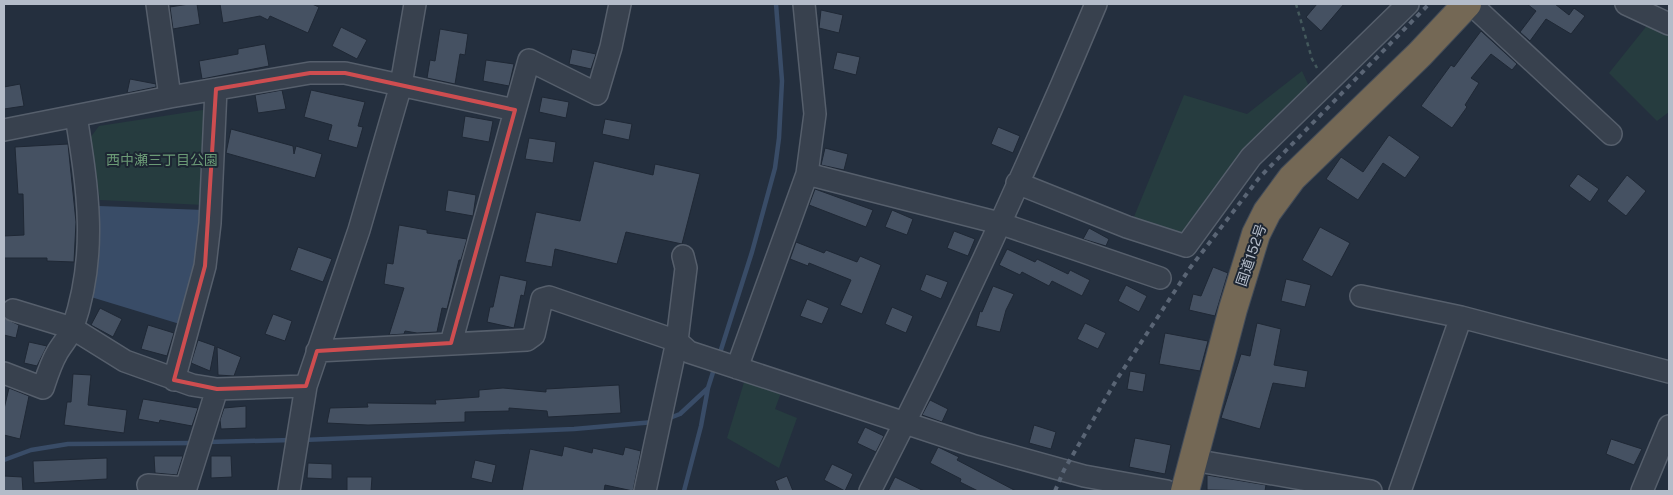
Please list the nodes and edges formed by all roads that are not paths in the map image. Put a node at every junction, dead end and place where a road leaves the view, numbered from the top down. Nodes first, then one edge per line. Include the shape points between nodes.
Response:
1 (157, 4) edge
2 (415, 4) edge
3 (620, 4) edge
4 (804, 4) edge
5 (1096, 4) edge
6 (1408, 4) edge
7 (1468, 4) edge
8 (1471, 4) edge
9 (1626, 4) edge
10 (1669, 24) edge
11 (401, 85) junction
12 (216, 89) junction
13 (170, 97) junction
14 (515, 110) junction
15 (76, 116) junction
16 (4, 130) edge
17 (1611, 134) dead end
18 (807, 174) junction
19 (1017, 183) junction
20 (999, 223) junction
21 (683, 256) dead end
22 (1160, 278) dead end
23 (1360, 296) dead end
24 (13, 310) dead end
25 (1461, 317) junction
26 (72, 328) junction
27 (677, 341) junction
28 (451, 343) junction
29 (317, 351) junction
30 (734, 367) junction
31 (1669, 372) edge
32 (4, 373) edge
33 (174, 380) junction
34 (306, 386) junction
35 (217, 389) junction
36 (905, 423) junction
37 (1669, 426) edge
38 (1193, 460) junction
39 (148, 485) dead end
40 (186, 490) edge
41 (289, 491) edge
42 (645, 491) edge
43 (870, 491) edge
44 (1167, 491) edge
45 (1185, 491) edge
46 (1371, 491) edge
47 (1400, 491) edge
48 (1642, 491) edge

1 - 13 street
2 - 11 street
3 - 14 street via 597,94 529,60
4 - 18 street via 814,114
5 - 19 street
6 - 19 street via 1251,158 1186,246 1127,227
7 - 38 highway, 国道152号 via 1292,178 1267,212 1256,234 1233,309
8 - 17 street
9 - 10 street
11 - 12 street via 345,73 310,73
11 - 14 street
11 - 29 street via 359,230
12 - 13 street
12 - 33 street via 205,266
13 - 15 street
14 - 28 street
15 - 16 street
15 - 26 street via 89,197 90,234 86,269
18 - 20 street
18 - 30 street
19 - 20 street
20 - 22 street
20 - 36 street
21 - 27 street via 686,268
23 - 25 street
24 - 26 street
25 - 31 street
25 - 47 street
26 - 32 street via 56,355 43,388
26 - 33 street via 126,361
27 - 28 street via 545,297 542,298 531,338
27 - 30 street via 689,352
27 - 42 street
28 - 29 street
29 - 34 street
30 - 36 street
33 - 35 street
34 - 35 street
34 - 41 street
35 - 40 street
36 - 43 street
36 - 44 street via 1036,464
37 - 48 street
38 - 45 highway, 国道152号
38 - 46 street
39 - 40 street

